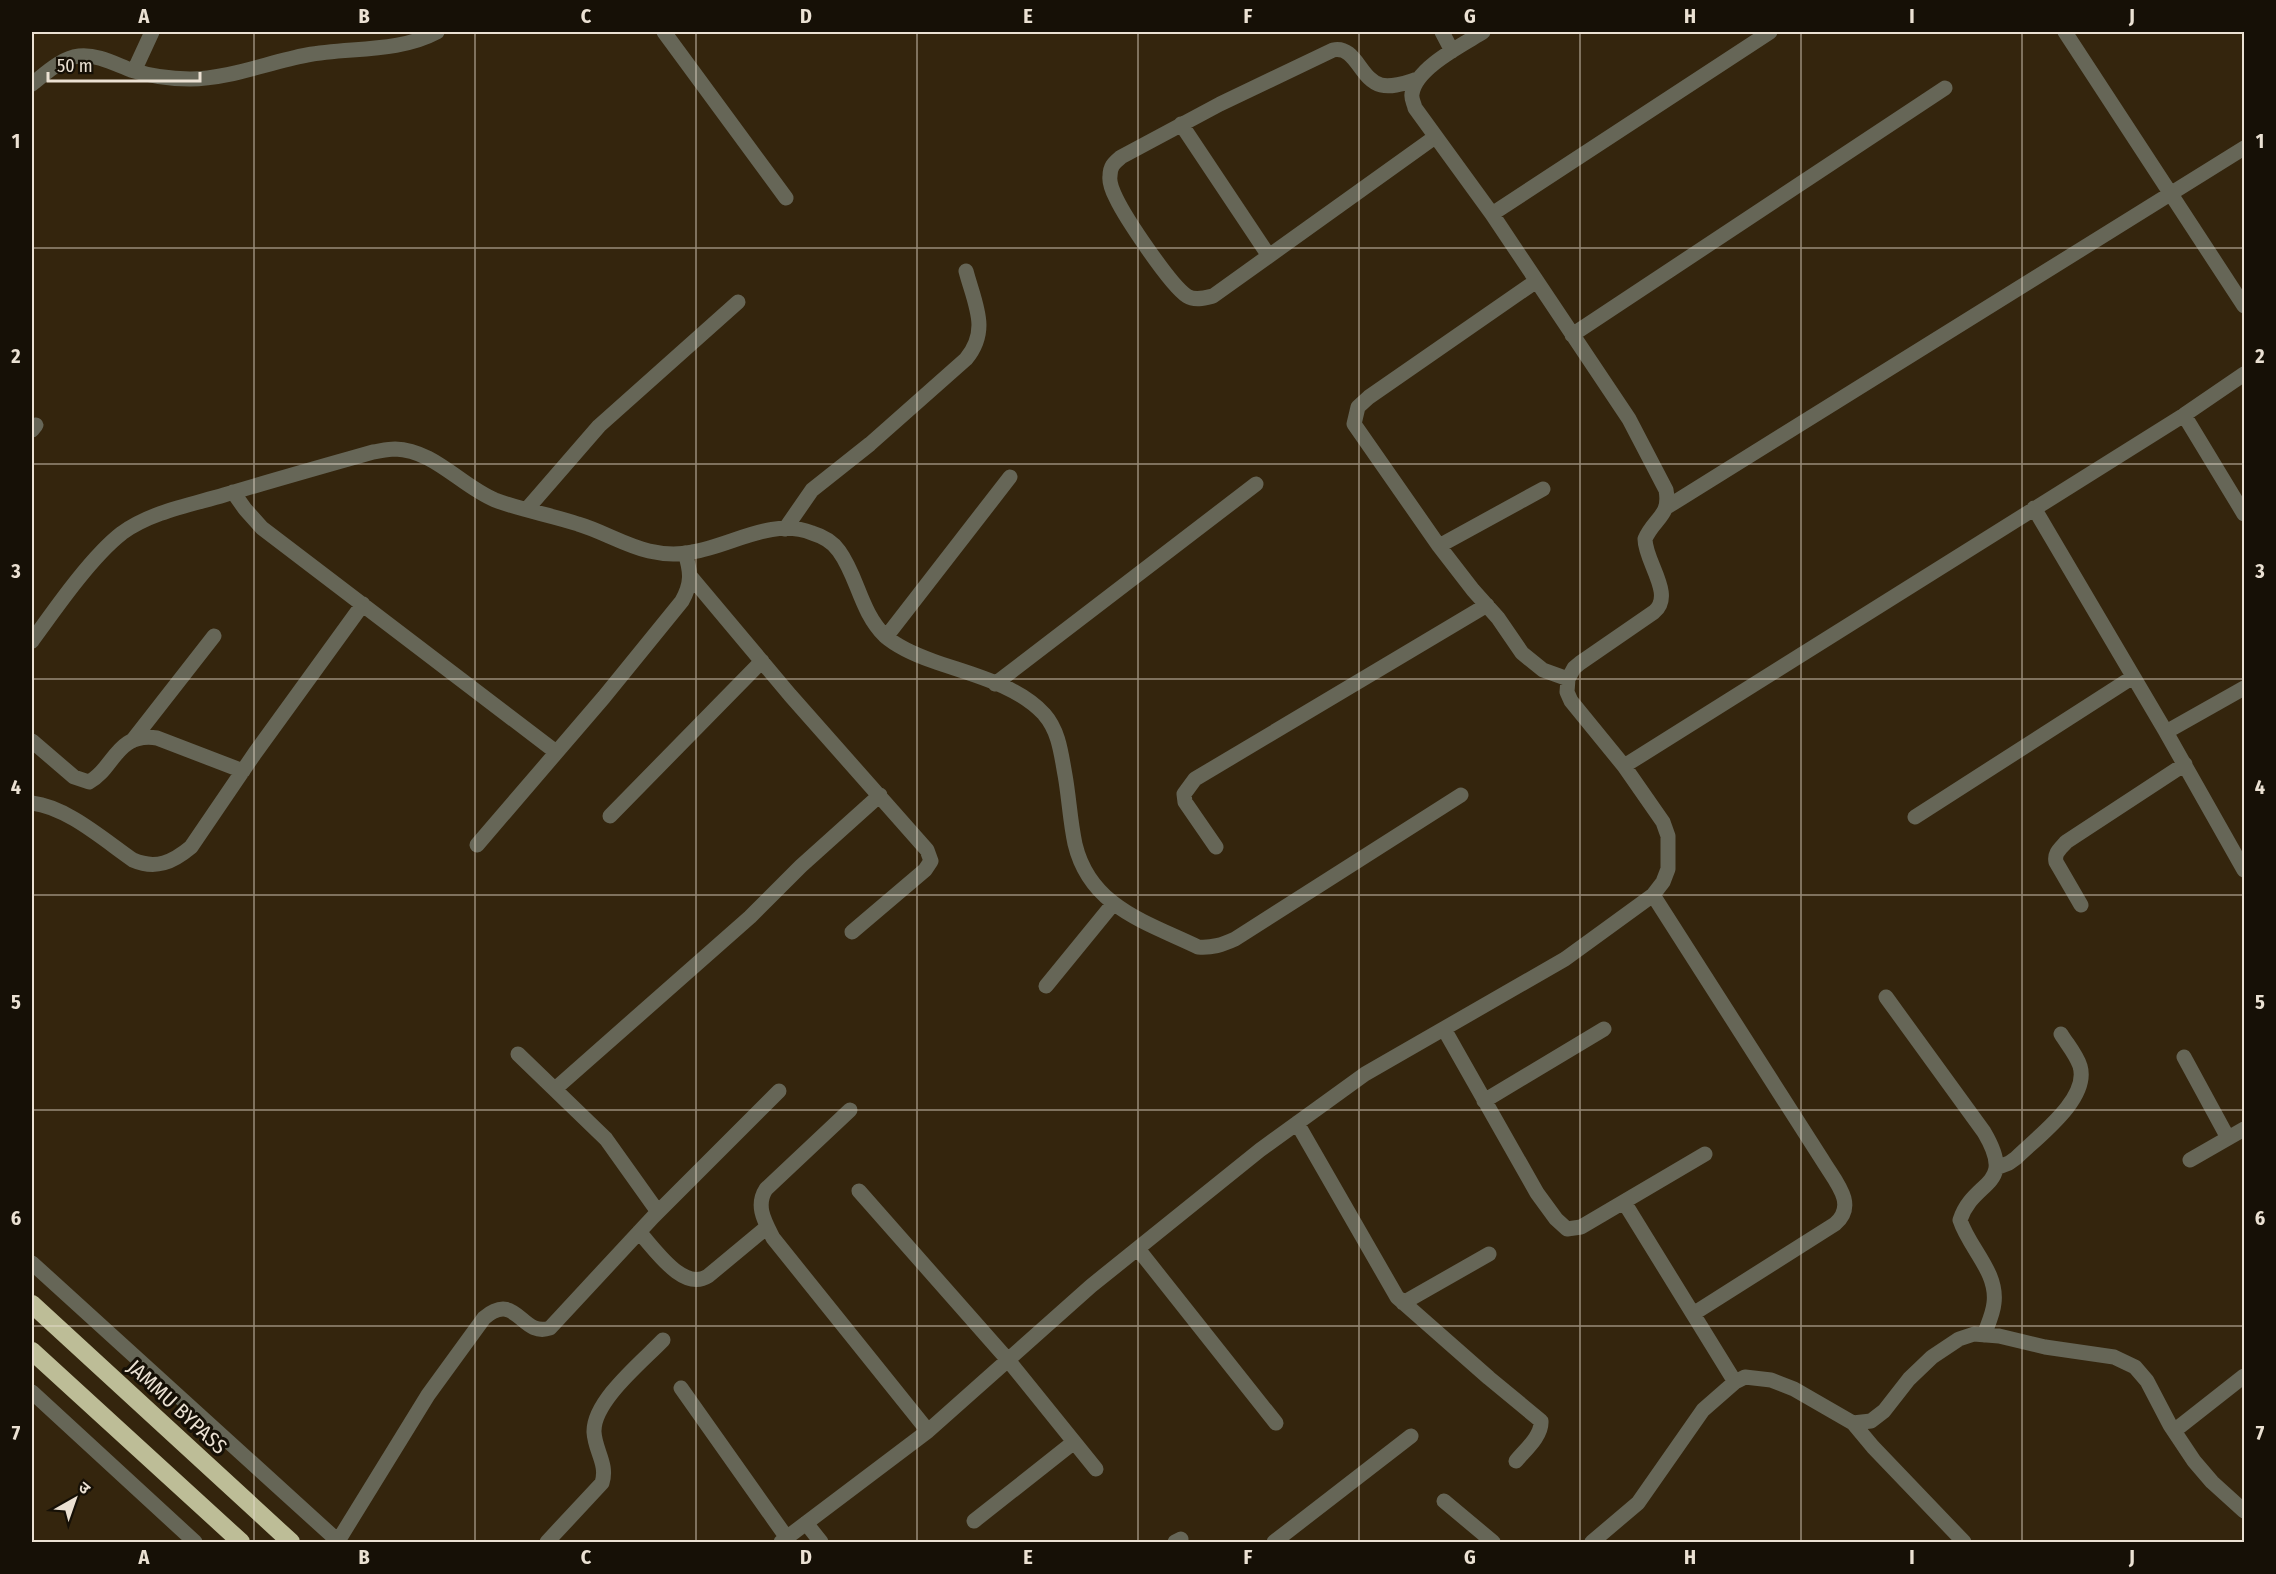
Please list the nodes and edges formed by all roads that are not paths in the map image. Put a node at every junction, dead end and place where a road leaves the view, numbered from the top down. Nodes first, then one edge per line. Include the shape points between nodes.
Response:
1 (152, 32) edge
2 (437, 32) edge
3 (664, 32) edge
4 (1442, 32) edge
5 (1483, 32) edge
6 (1770, 32) edge
7 (2065, 32) edge
8 (1452, 51) junction
9 (134, 71) junction
10 (1418, 79) junction
11 (32, 84) edge
12 (1945, 88) dead end
13 (1181, 124) junction
14 (1435, 137) junction
15 (2244, 148) edge
16 (2171, 193) junction
17 (786, 198) dead end
18 (1491, 214) junction
19 (1269, 256) junction
20 (966, 271) dead end
21 (1535, 282) junction
22 (738, 302) dead end
23 (2244, 306) edge
24 (1572, 335) junction
25 (2244, 374) edge
26 (2184, 415) junction
27 (1011, 477) dead end
28 (1256, 484) dead end
29 (1543, 489) dead end
30 (233, 492) junction
31 (1667, 507) junction
32 (2034, 508) junction
33 (527, 509) junction
34 (2244, 514) edge
35 (785, 529) junction
36 (1438, 546) junction
37 (685, 553) junction
38 (691, 577) junction
39 (363, 604) junction
40 (1487, 605) junction
41 (214, 636) dead end
42 (886, 637) junction
43 (32, 641) edge
44 (762, 661) junction
45 (2133, 676) junction
46 (1568, 680) junction
47 (995, 684) junction
48 (2244, 688) edge
49 (2166, 732) junction
50 (32, 741) edge
51 (132, 741) junction
52 (556, 752) junction
53 (2185, 764) junction
54 (1624, 766) junction
55 (243, 771) junction
56 (880, 795) junction
57 (1461, 795) dead end
58 (32, 802) edge
59 (610, 816) dead end
60 (1915, 817) dead end
61 (477, 845) dead end
62 (1216, 848) dead end
63 (2244, 870) edge
64 (1653, 895) junction
65 (1113, 904) junction
66 (2081, 905) dead end
67 (852, 932) dead end
68 (1046, 986) dead end
69 (1886, 997) dead end
70 (1444, 1029) junction
71 (1604, 1029) dead end
72 (2061, 1034) dead end
73 (518, 1054) dead end
74 (2184, 1057) dead end
75 (555, 1089) junction
76 (779, 1091) dead end
77 (1484, 1101) junction
78 (850, 1110) dead end
79 (1297, 1123) junction
80 (2244, 1129) edge
81 (2228, 1138) junction
82 (1705, 1154) dead end
83 (2190, 1160) dead end
84 (1996, 1168) junction
85 (859, 1191) dead end
86 (1624, 1202) junction
87 (658, 1212) junction
88 (767, 1227) junction
89 (639, 1232) junction
90 (1138, 1249) junction
91 (1489, 1254) dead end
92 (32, 1263) edge
93 (1403, 1303) junction
94 (32, 1304) edge
95 (1693, 1314) junction
96 (1984, 1335) junction
97 (663, 1340) dead end
98 (32, 1351) edge
99 (1008, 1360) junction
100 (2244, 1376) edge
101 (1736, 1382) junction
102 (681, 1389) dead end
103 (32, 1392) edge
104 (1276, 1423) dead end
105 (1853, 1423) junction
106 (928, 1431) junction
107 (2174, 1431) junction
108 (1411, 1436) dead end
109 (1074, 1442) junction
110 (1516, 1461) dead end
111 (1096, 1469) dead end
112 (1444, 1501) dead end
113 (2244, 1511) edge
114 (974, 1521) dead end
115 (806, 1523) junction
116 (784, 1540) edge
117 (195, 1542) edge
118 (241, 1542) edge
119 (291, 1542) edge
120 (338, 1542) edge
121 (547, 1542) edge
122 (821, 1542) edge
123 (1274, 1542) edge
124 (1493, 1542) edge
125 (1592, 1542) edge
126 (1964, 1542) edge

1 - 9 street
2 - 9 street via 397,46 330,51 192,79
3 - 17 street
4 - 8 street
5 - 8 street
6 - 18 street
7 - 16 street
8 - 10 street
9 - 11 street via 92,56 78,56
10 - 13 street via 1379,85 1349,53 1339,49
10 - 14 street via 1412,100
12 - 24 street
13 - 19 street
13 - 19 street via 1121,157 1111,167 1109,178 1115,197 1158,262 1180,291 1189,298 1200,299 1213,296
14 - 18 street
14 - 19 street
15 - 16 street
16 - 23 street
16 - 31 street
18 - 21 street
20 - 35 street via 980,328 975,348 870,444 812,490
21 - 24 street
21 - 36 street via 1369,397 1355,415 1354,424
22 - 33 street via 599,426
24 - 31 street via 1629,419 1666,490
25 - 26 street
26 - 32 street
26 - 34 street
27 - 42 street
28 - 47 street
29 - 36 street
30 - 33 street via 395,449 419,454 477,491
30 - 39 street via 262,528
30 - 43 street via 154,516 124,532 94,561
31 - 46 street via 1645,539 1646,552 1662,592 1661,605 1580,663
32 - 45 street
32 - 54 street
33 - 37 street via 650,551
35 - 37 street
35 - 42 street via 810,532 839,550 867,611
36 - 40 street
37 - 38 street
38 - 44 street
38 - 52 street via 682,601
39 - 52 street
39 - 55 street
40 - 46 street via 1532,662
40 - 62 street via 1195,779 1184,794 1185,802
41 - 51 street
42 - 47 street via 904,650
44 - 56 street
44 - 59 street
45 - 49 street
45 - 60 street
46 - 54 street via 1571,701
47 - 65 street via 1037,707 1055,731 1083,868 1090,882
48 - 49 street
49 - 53 street
50 - 51 street via 74,777 89,782
51 - 55 street via 157,738
52 - 61 street
53 - 63 street
53 - 66 street via 2057,851 2056,862
54 - 64 street via 1663,822 1668,836 1668,868
55 - 58 street via 191,847 158,865 133,860 66,814
56 - 67 street via 927,850 931,861
56 - 75 street via 750,917
57 - 65 street via 1223,944 1198,947
64 - 70 street via 1565,959
64 - 95 street via 1823,1161 1846,1204 1841,1219 1824,1232
65 - 68 street
69 - 84 street via 1983,1132 1994,1150
70 - 77 street
70 - 79 street via 1365,1074
71 - 77 street
72 - 84 street via 2080,1067 2080,1087 2062,1113 2016,1158
73 - 75 street
74 - 81 street
75 - 87 street via 606,1139
76 - 87 street
77 - 86 street via 1546,1207 1567,1229 1581,1227
78 - 88 street via 761,1196 760,1208
79 - 90 street
79 - 93 street via 1384,1278
80 - 81 street
81 - 83 street
82 - 86 street
84 - 96 street via 1960,1220 1994,1290
85 - 99 street
86 - 95 street
87 - 89 street
88 - 89 street via 708,1276 693,1281 678,1274
88 - 106 street
89 - 120 street via 550,1328 534,1328 504,1308 493,1310 484,1318 428,1395
90 - 99 street
90 - 104 street
91 - 93 street
92 - 120 street
93 - 110 street via 1541,1421 1540,1430
94 - 119 highway, JAMMU BYPASS
95 - 101 street
96 - 105 street via 1959,1338 1923,1365 1878,1416
96 - 107 street via 2114,1357 2135,1367
97 - 121 street via 600,1410 594,1433 603,1462 602,1483
98 - 118 highway
99 - 106 street
99 - 109 street
100 - 107 street
101 - 105 street via 1745,1377 1771,1380
101 - 125 street via 1703,1410 1638,1503
102 - 116 street
103 - 117 street
105 - 126 street
106 - 115 street
107 - 113 street via 2212,1482
108 - 123 street
109 - 111 street
109 - 114 street
112 - 124 street
115 - 116 street
115 - 122 street

